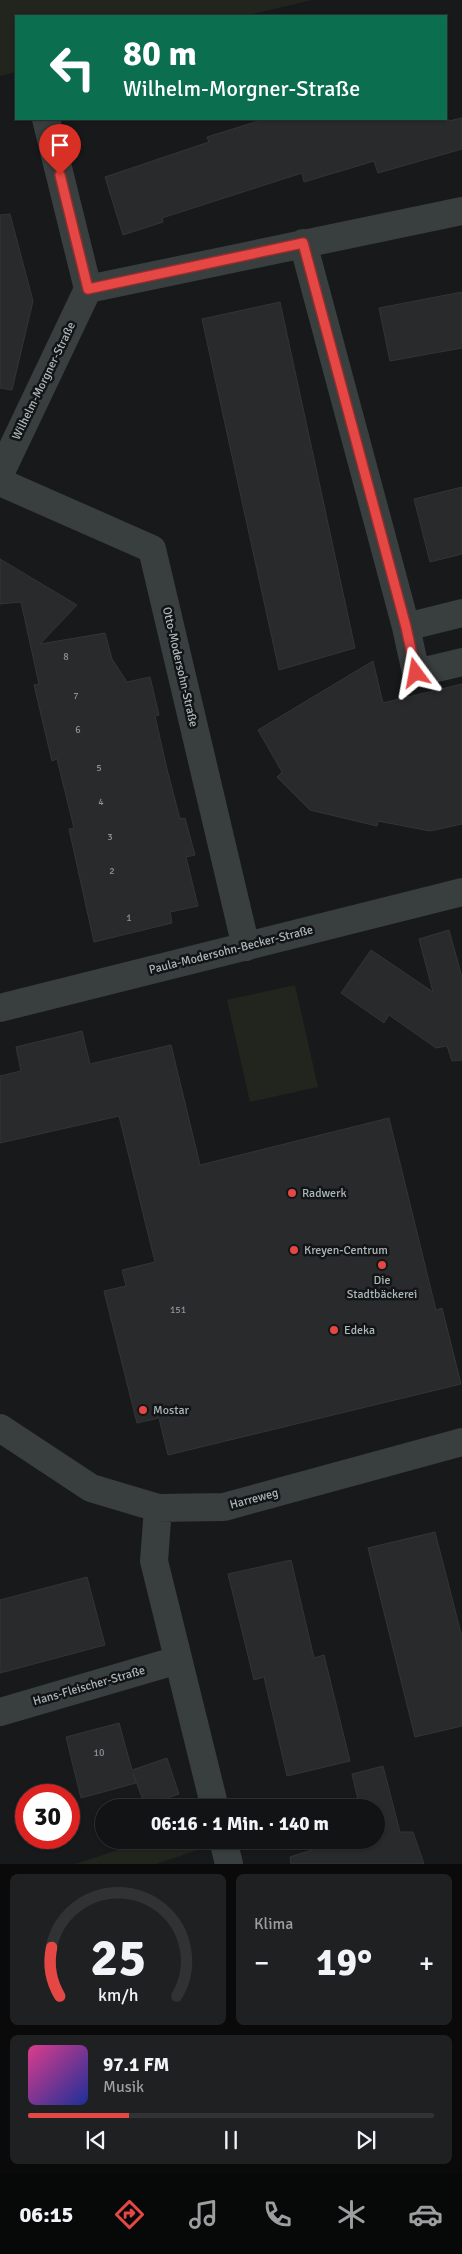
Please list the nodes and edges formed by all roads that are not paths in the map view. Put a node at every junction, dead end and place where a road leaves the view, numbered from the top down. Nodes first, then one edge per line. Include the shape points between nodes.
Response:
1 (46, 120) edge
2 (462, 211) edge
3 (303, 243) junction
4 (88, 289) junction
5 (0, 474) edge
6 (0, 482) edge
7 (462, 612) edge
8 (406, 627) junction
9 (462, 662) edge
10 (462, 892) edge
11 (246, 947) junction
12 (0, 1008) edge
13 (0, 1428) edge
14 (462, 1442) edge
15 (158, 1508) junction
16 (178, 1660) junction
17 (0, 1712) edge
18 (213, 1799) edge
19 (225, 1849) edge
20 (229, 1864) edge

1 - 4 street
2 - 3 street
3 - 4 street
3 - 8 street
4 - 5 street, Wilhelm-Morgner-Straße
6 - 11 street, Otto-Modersohn-Straße via 152,549
7 - 8 street
8 - 9 street via 416,673
10 - 11 street, Paula-Modersohn-Becker-Straße
11 - 12 street, Paula-Modersohn-Becker-Straße
13 - 15 street, Harreweg via 90,1488
14 - 15 street, Harreweg via 224,1507
15 - 16 street via 154,1561
16 - 17 street, Hans-Fleischer-Straße
16 - 18 street
19 - 20 street

